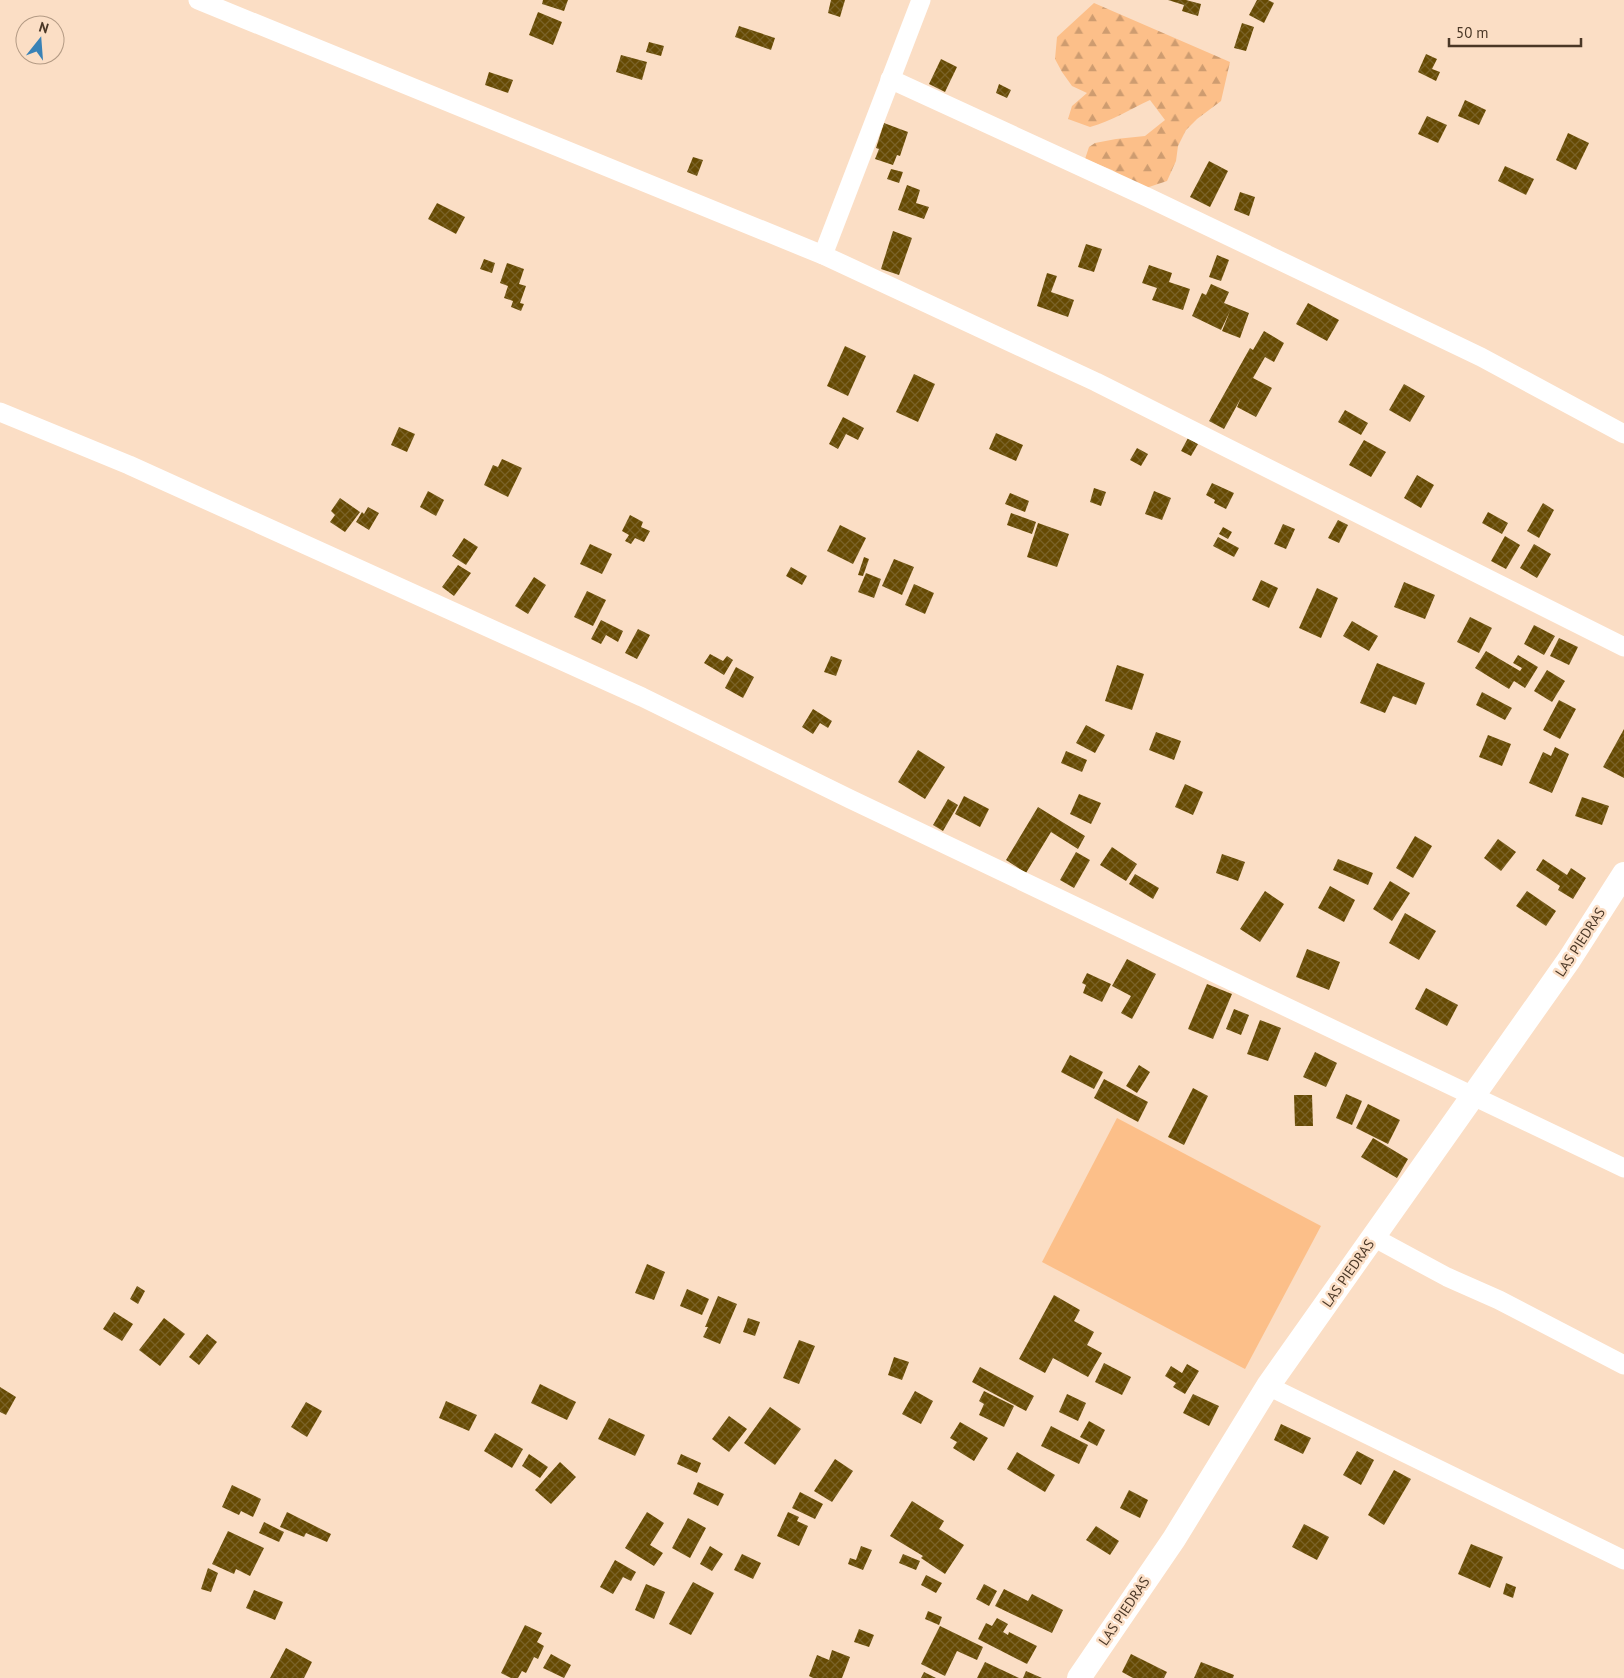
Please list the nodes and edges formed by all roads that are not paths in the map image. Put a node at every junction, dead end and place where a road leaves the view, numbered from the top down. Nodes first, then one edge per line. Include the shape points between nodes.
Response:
1 (198, 0) edge
2 (921, 0) edge
3 (890, 79) junction
4 (823, 255) junction
5 (0, 412) edge
6 (1624, 434) edge
7 (1624, 647) edge
8 (1624, 874) edge
9 (1474, 1095) junction
10 (1624, 1168) edge
11 (1373, 1237) junction
12 (1624, 1365) edge
13 (1268, 1386) junction
14 (1624, 1560) edge
15 (1079, 1678) edge

1 - 4 street
2 - 3 street
3 - 4 street
3 - 6 street via 1149,198 1481,357
4 - 7 street via 1096,382
5 - 9 street via 138,469 642,697
8 - 9 street, LAS PIEDRAS via 1569,960
9 - 10 street
9 - 11 street, LAS PIEDRAS
11 - 12 street
11 - 13 street, LAS PIEDRAS
13 - 14 street
13 - 15 street, LAS PIEDRAS via 1174,1539

